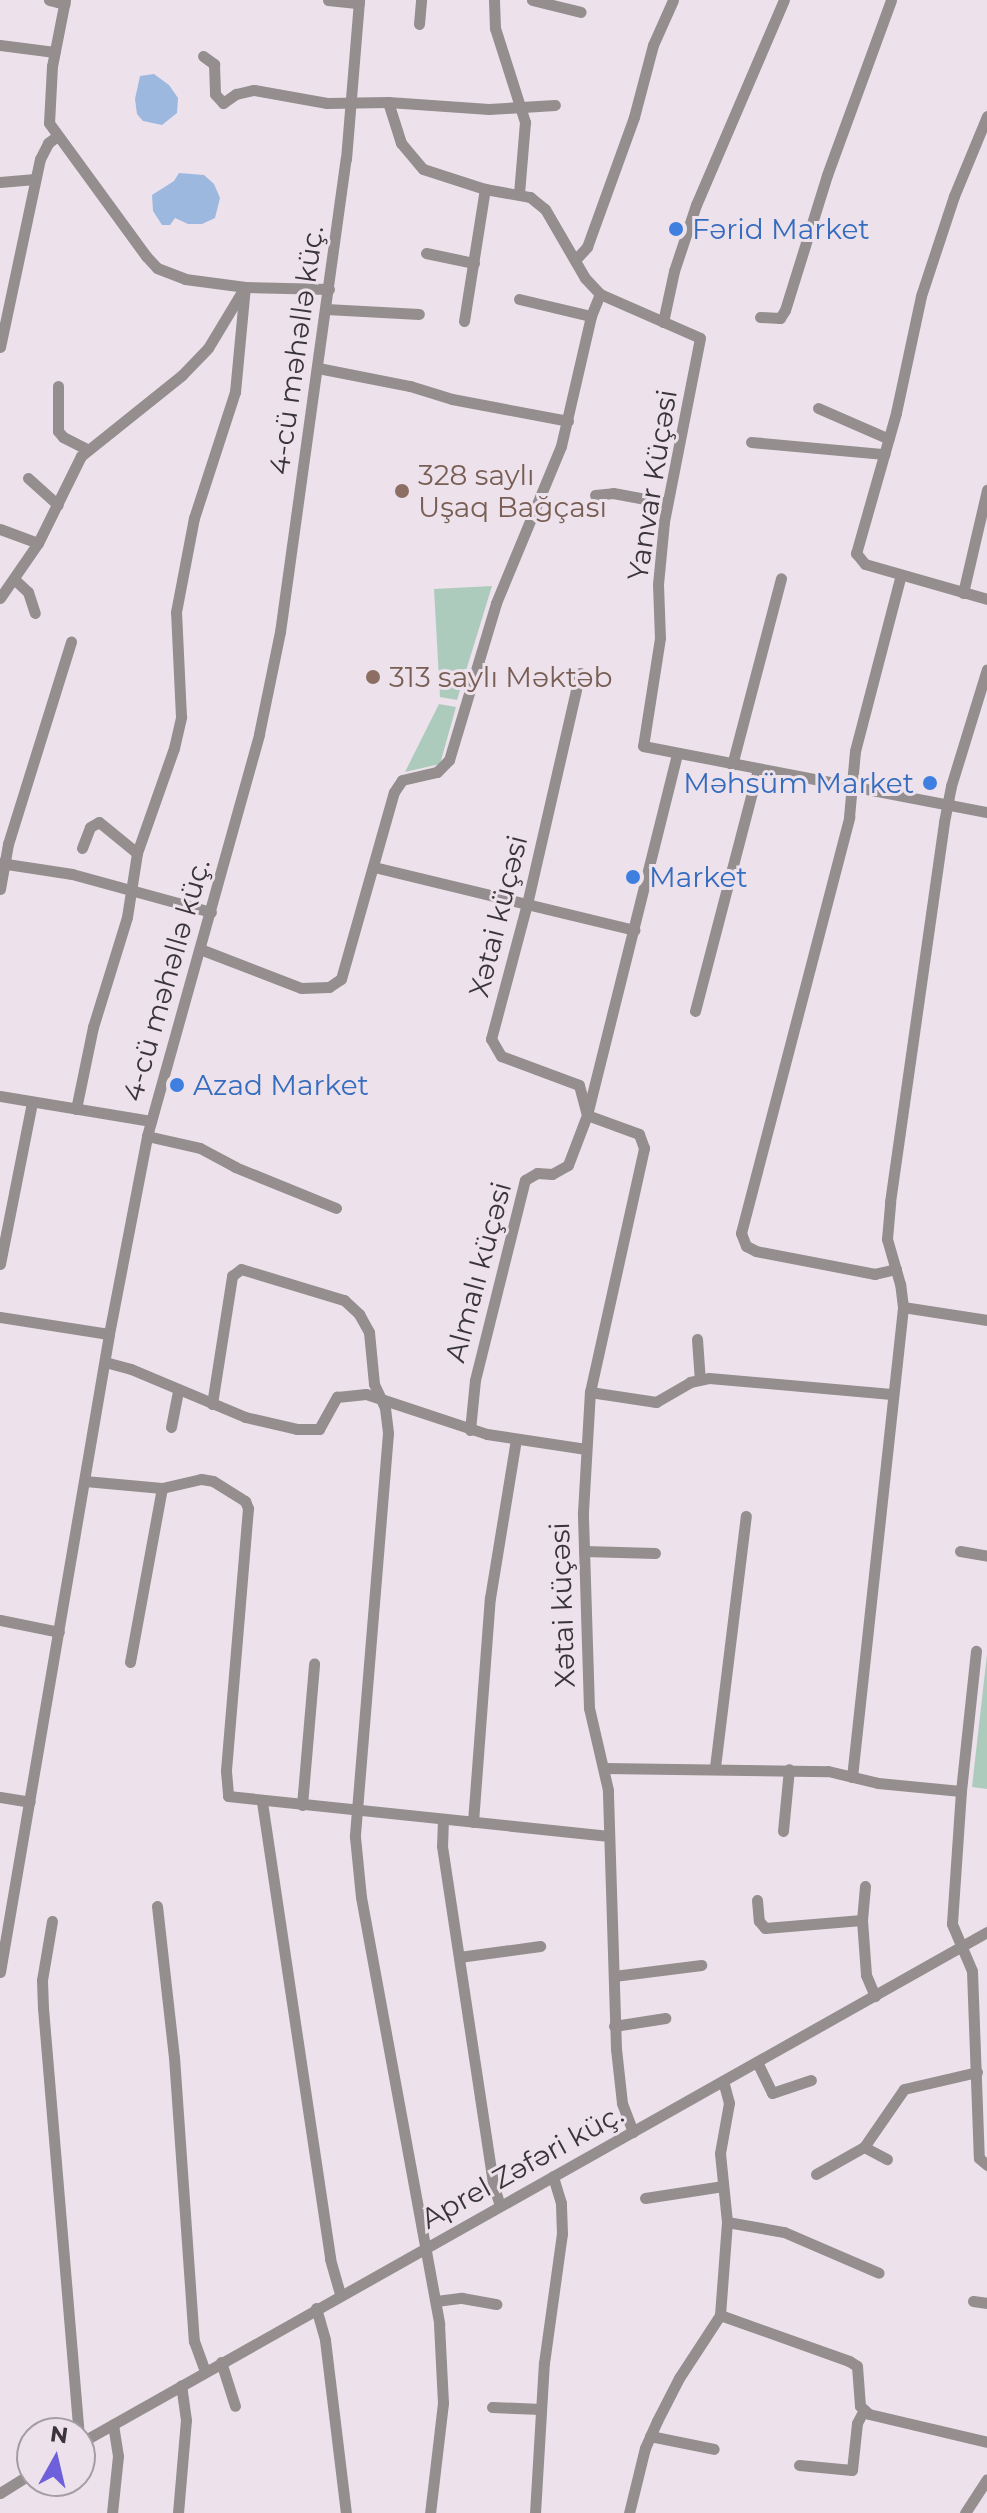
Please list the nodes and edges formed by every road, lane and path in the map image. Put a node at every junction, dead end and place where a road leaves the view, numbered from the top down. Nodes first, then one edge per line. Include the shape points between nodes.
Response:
1 (49, 0) edge
2 (328, 0) edge
3 (421, 0) edge
4 (494, 0) edge
5 (532, 0) edge
6 (673, 0) edge
7 (784, 0) edge
8 (891, 0) edge
9 (65, 2) edge
10 (359, 2) edge
11 (581, 12) dead end
12 (419, 24) dead end
13 (0, 45) edge
14 (55, 52) junction
15 (203, 56) dead end
16 (350, 102) junction
17 (388, 102) junction
18 (555, 105) dead end
19 (522, 107) junction
20 (987, 116) edge
21 (56, 137) junction
22 (35, 179) junction
23 (0, 182) edge
24 (485, 189) junction
25 (519, 193) junction
26 (426, 253) dead end
27 (575, 260) junction
28 (474, 263) junction
29 (245, 287) junction
30 (329, 289) junction
31 (600, 294) junction
32 (519, 299) dead end
33 (326, 309) junction
34 (419, 314) dead end
35 (591, 316) junction
36 (760, 317) dead end
37 (464, 321) dead end
38 (663, 322) junction
39 (0, 347) edge
40 (318, 368) junction
41 (58, 386) dead end
42 (818, 408) dead end
43 (568, 421) junction
44 (889, 439) junction
45 (751, 442) dead end
46 (87, 449) junction
47 (884, 454) junction
48 (28, 478) dead end
49 (987, 490) edge
50 (595, 495) dead end
51 (667, 503) junction
52 (58, 505) junction
53 (0, 529) edge
54 (38, 543) junction
55 (901, 575) junction
56 (781, 578) dead end
57 (14, 579) junction
58 (963, 593) junction
59 (0, 598) edge
60 (987, 599) edge
61 (35, 613) dead end
62 (71, 642) dead end
63 (987, 669) edge
64 (580, 673) dead end
65 (677, 755) junction
66 (732, 765) junction
67 (758, 770) junction
68 (852, 787) junction
69 (948, 805) junction
70 (987, 812) edge
71 (82, 848) dead end
72 (137, 853) junction
73 (2, 864) edge
74 (374, 867) junction
75 (0, 889) edge
76 (132, 889) junction
77 (527, 904) junction
78 (211, 912) junction
79 (634, 930) junction
80 (200, 949) junction
81 (695, 1011) dead end
82 (0, 1096) edge
83 (32, 1102) junction
84 (76, 1109) junction
85 (587, 1115) junction
86 (151, 1121) junction
87 (147, 1136) junction
88 (336, 1208) dead end
89 (0, 1264) edge
90 (896, 1269) junction
91 (903, 1307) junction
92 (0, 1317) edge
93 (987, 1320) edge
94 (109, 1334) junction
95 (697, 1339) dead end
96 (105, 1362) junction
97 (700, 1378) junction
98 (178, 1390) junction
99 (590, 1392) junction
100 (891, 1394) junction
101 (380, 1398) junction
102 (212, 1404) junction
103 (171, 1427) dead end
104 (470, 1430) junction
105 (516, 1440) junction
106 (586, 1449) junction
107 (85, 1481) junction
108 (162, 1488) junction
109 (746, 1516) dead end
110 (584, 1551) junction
111 (960, 1551) dead end
112 (655, 1553) dead end
113 (987, 1556) edge
114 (0, 1620) edge
115 (59, 1632) junction
116 (976, 1651) dead end
117 (130, 1662) dead end
118 (314, 1664) dead end
119 (715, 1767) junction
120 (604, 1768) junction
121 (789, 1769) junction
122 (852, 1777) junction
123 (961, 1791) junction
124 (0, 1797) edge
125 (30, 1802) junction
126 (262, 1802) junction
127 (302, 1805) junction
128 (357, 1810) junction
129 (443, 1819) junction
130 (473, 1822) junction
131 (783, 1831) dead end
132 (609, 1836) junction
133 (865, 1886) dead end
134 (757, 1900) dead end
135 (157, 1906) dead end
136 (862, 1920) junction
137 (52, 1921) dead end
138 (987, 1932) edge
139 (540, 1946) dead end
140 (960, 1946) junction
141 (459, 1957) junction
142 (701, 1965) dead end
143 (0, 1972) edge
144 (614, 1976) junction
145 (875, 1996) junction
146 (665, 2018) dead end
147 (614, 2026) junction
148 (757, 2062) junction
149 (977, 2072) junction
150 (811, 2080) dead end
151 (723, 2081) junction
152 (633, 2132) junction
153 (864, 2147) junction
154 (887, 2159) dead end
155 (987, 2165) edge
156 (816, 2174) dead end
157 (553, 2176) junction
158 (723, 2186) junction
159 (645, 2198) dead end
160 (500, 2206) junction
161 (727, 2222) junction
162 (423, 2249) junction
163 (879, 2273) dead end
164 (340, 2294) junction
165 (436, 2301) junction
166 (973, 2301) dead end
167 (987, 2303) edge
168 (496, 2304) dead end
169 (316, 2308) junction
170 (720, 2315) junction
171 (221, 2362) junction
172 (205, 2371) junction
173 (181, 2385) junction
174 (235, 2406) dead end
175 (492, 2407) dead end
176 (541, 2409) junction
177 (864, 2410) junction
178 (79, 2417) edge
179 (113, 2424) junction
180 (96, 2431) edge
181 (650, 2436) junction
182 (987, 2442) edge
183 (714, 2449) dead end
184 (799, 2465) dead end
185 (987, 2479) edge
186 (112, 2513) edge
187 (178, 2513) edge
188 (346, 2513) edge
189 (430, 2513) edge
190 (535, 2513) edge
191 (629, 2513) edge
192 (965, 2513) edge

1 - 9 street
2 - 10 street
3 - 12 street
4 - 19 street via 495,28
5 - 11 street
6 - 27 street via 653,45 634,117 587,247
7 - 38 street via 696,205
8 - 36 street via 785,310 780,318
9 - 14 street
10 - 16 street, 4-cü məhəllə küç.
13 - 14 street
14 - 21 street via 47,101
15 - 16 street via 214,64 215,94 223,103 254,90
16 - 17 street
16 - 30 street, 4-cü məhəllə küç.
17 - 19 street
17 - 24 street via 401,143 415,162
18 - 19 street
19 - 25 street via 526,134
20 - 44 street via 921,296
21 - 22 street via 44,149
21 - 29 street via 157,268 185,279
22 - 23 street
22 - 39 street
24 - 25 street
24 - 28 street
25 - 27 street, Yanvar Küçəsi via 545,209
26 - 28 street
27 - 31 street, Yanvar Küçəsi
28 - 37 street
29 - 30 street
29 - 46 street via 223,327 182,375
29 - 72 street via 235,392 194,518 176,612 181,717
30 - 33 street, 4-cü məhəllə küç.
31 - 35 street
31 - 38 street, Yanvar Küçəsi
32 - 35 street
33 - 34 street
33 - 40 street, 4-cü məhəllə küç.
35 - 43 street
38 - 51 street, Yanvar Küçəsi via 696,334 700,344
40 - 43 street
40 - 78 street, 4-cü məhəllə küç. via 280,632 259,734
41 - 46 street via 58,431
42 - 44 street
43 - 74 street via 496,603 449,760 437,772 402,780
44 - 47 street
45 - 47 street
46 - 52 street
47 - 55 street via 856,553 865,564
48 - 52 street
49 - 58 street
50 - 51 street
51 - 65 street, Yanvar Küçəsi via 658,584 660,638 642,741 649,750
52 - 54 street
53 - 54 street
54 - 57 street
55 - 58 street
55 - 68 street via 855,751
56 - 66 street
57 - 59 street
57 - 61 street via 28,592
58 - 60 street
62 - 73 street
63 - 69 street
64 - 77 street, Xətai küçəsi
65 - 66 street, Yanvar Küçəsi
65 - 79 street
66 - 67 street, Yanvar Küçəsi
67 - 68 street, Yanvar Küçəsi
67 - 81 street
68 - 69 street, Yanvar Küçəsi
68 - 90 street via 849,817 742,1241 756,1251 875,1274
69 - 70 street, Yanvar Küçəsi
69 - 90 street via 890,1202 887,1239
71 - 72 street via 90,827 99,822
72 - 76 street
73 - 75 street
73 - 76 street
74 - 77 street
74 - 80 street via 336,984 301,988
76 - 78 street
76 - 84 street
77 - 79 street
77 - 85 street, Xətai küçəsi via 491,1039 501,1056 579,1085
78 - 80 street, 4-cü məhəllə küç.
79 - 85 street
80 - 86 street, 4-cü məhəllə küç.
82 - 83 street
83 - 84 street
83 - 89 street
84 - 86 street
85 - 99 street, Xətai küçəsi via 639,1134 644,1148
85 - 104 street, Almalı küçəsi via 568,1165 525,1180 475,1380
86 - 87 street, 4-cü məhəllə küç.
87 - 88 street via 200,1148
87 - 94 street, 4-cü məhəllə küç.
90 - 91 street
91 - 93 street
91 - 100 street
92 - 94 street
94 - 96 street, 4-cü məhəllə küç.
95 - 97 street
96 - 98 street
96 - 107 street, 4-cü məhəllə küç.
97 - 99 street via 656,1402
97 - 100 street
98 - 102 street
98 - 103 street
99 - 106 street, Xətai küçəsi
100 - 122 street
101 - 102 street via 358,1393 337,1397 324,1424 311,1431 270,1424
101 - 102 street via 371,1341 352,1306 241,1269 232,1276
101 - 104 street
101 - 128 street via 388,1433
104 - 105 street
105 - 106 street
105 - 130 street via 490,1598
106 - 110 street, Xətai küçəsi
107 - 108 street
107 - 115 street, 4-cü məhəllə küç.
108 - 117 street
108 - 126 street via 213,1481 248,1508 226,1792 235,1800
109 - 119 street
110 - 112 street
110 - 120 street, Xətai küçəsi via 589,1708
111 - 113 street
114 - 115 street
115 - 125 street, 4-cü məhəllə küç.
116 - 123 street
118 - 127 street
119 - 120 street
119 - 121 street
120 - 132 street, Xətai küçəsi
121 - 122 street
121 - 131 street
122 - 123 street
123 - 140 street via 952,1924
124 - 125 street
125 - 143 street, 4-cü məhəllə küç.
126 - 127 street
126 - 164 street via 330,2259
127 - 128 street
128 - 129 street
128 - 162 street via 361,1897
129 - 130 street
129 - 141 street via 442,1846
130 - 132 street
132 - 144 street, Xətai küçəsi
133 - 136 street
134 - 136 street via 765,1928
135 - 172 street via 174,2057 194,2341
136 - 145 street via 866,1975
137 - 178 street via 42,1980 44,2021
138 - 140 street, Aprel Zəfəri küç.
139 - 141 street
140 - 145 street, Aprel Zəfəri küç.
140 - 149 street via 972,1971
141 - 160 street
142 - 144 street
144 - 147 street, Xətai küçəsi
145 - 148 street, Aprel Zəfəri küç.
146 - 147 street
147 - 152 street, Xətai küçəsi via 622,2103
148 - 150 street via 772,2093
148 - 151 street, Aprel Zəfəri küç.
149 - 153 street via 904,2089
149 - 155 street via 979,2158
151 - 152 street, Aprel Zəfəri küç.
151 - 158 street via 729,2103 720,2153
152 - 157 street, Aprel Zəfəri küç.
153 - 154 street
153 - 156 street
157 - 160 street, Aprel Zəfəri küç.
157 - 176 street via 562,2234
158 - 159 street
158 - 161 street
160 - 162 street, Aprel Zəfəri küç.
161 - 163 street via 784,2232
161 - 170 street
162 - 164 street, Aprel Zəfəri küç.
162 - 165 street
164 - 169 street, Aprel Zəfəri küç.
165 - 168 street via 462,2298
165 - 189 street via 443,2403
166 - 167 street
169 - 171 street, Aprel Zəfəri küç.
169 - 188 street via 325,2340
170 - 177 street via 857,2366
170 - 181 street
171 - 172 street, Aprel Zəfəri küç.
171 - 174 street
172 - 173 street, Aprel Zəfəri küç.
173 - 179 street, Aprel Zəfəri küç.
173 - 187 street via 186,2420
175 - 176 street
176 - 190 street
177 - 182 street
177 - 184 street via 857,2423 852,2470
179 - 180 street, Aprel Zəfəri küç.
179 - 186 street via 118,2456
181 - 183 street
181 - 191 street
185 - 192 street

